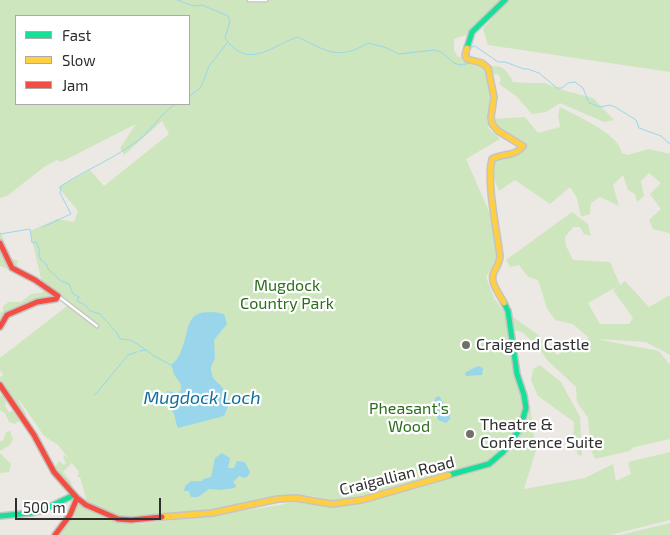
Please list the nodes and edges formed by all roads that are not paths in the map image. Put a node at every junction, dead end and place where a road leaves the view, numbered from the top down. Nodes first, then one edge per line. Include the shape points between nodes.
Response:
1 (249, 0) edge
2 (266, 0) edge
3 (505, 0) edge
4 (0, 243) edge
5 (58, 296) junction
6 (97, 326) dead end
7 (0, 327) edge
8 (0, 385) edge
9 (76, 496) junction
10 (0, 516) edge
11 (55, 535) edge

1 - 2 street
3 - 9 street, Craigallian Road via 470,36 465,55 487,67 494,97 492,124 523,146 514,154 494,158 490,163 500,261 492,280 508,311 516,368 526,408 520,429 503,452 493,462 456,474 342,504 278,499 212,513 131,520 102,514
4 - 5 street via 12,268
5 - 6 street
5 - 7 street via 7,315
8 - 9 street via 34,435 51,468
9 - 10 street via 43,510
9 - 11 street via 70,515

